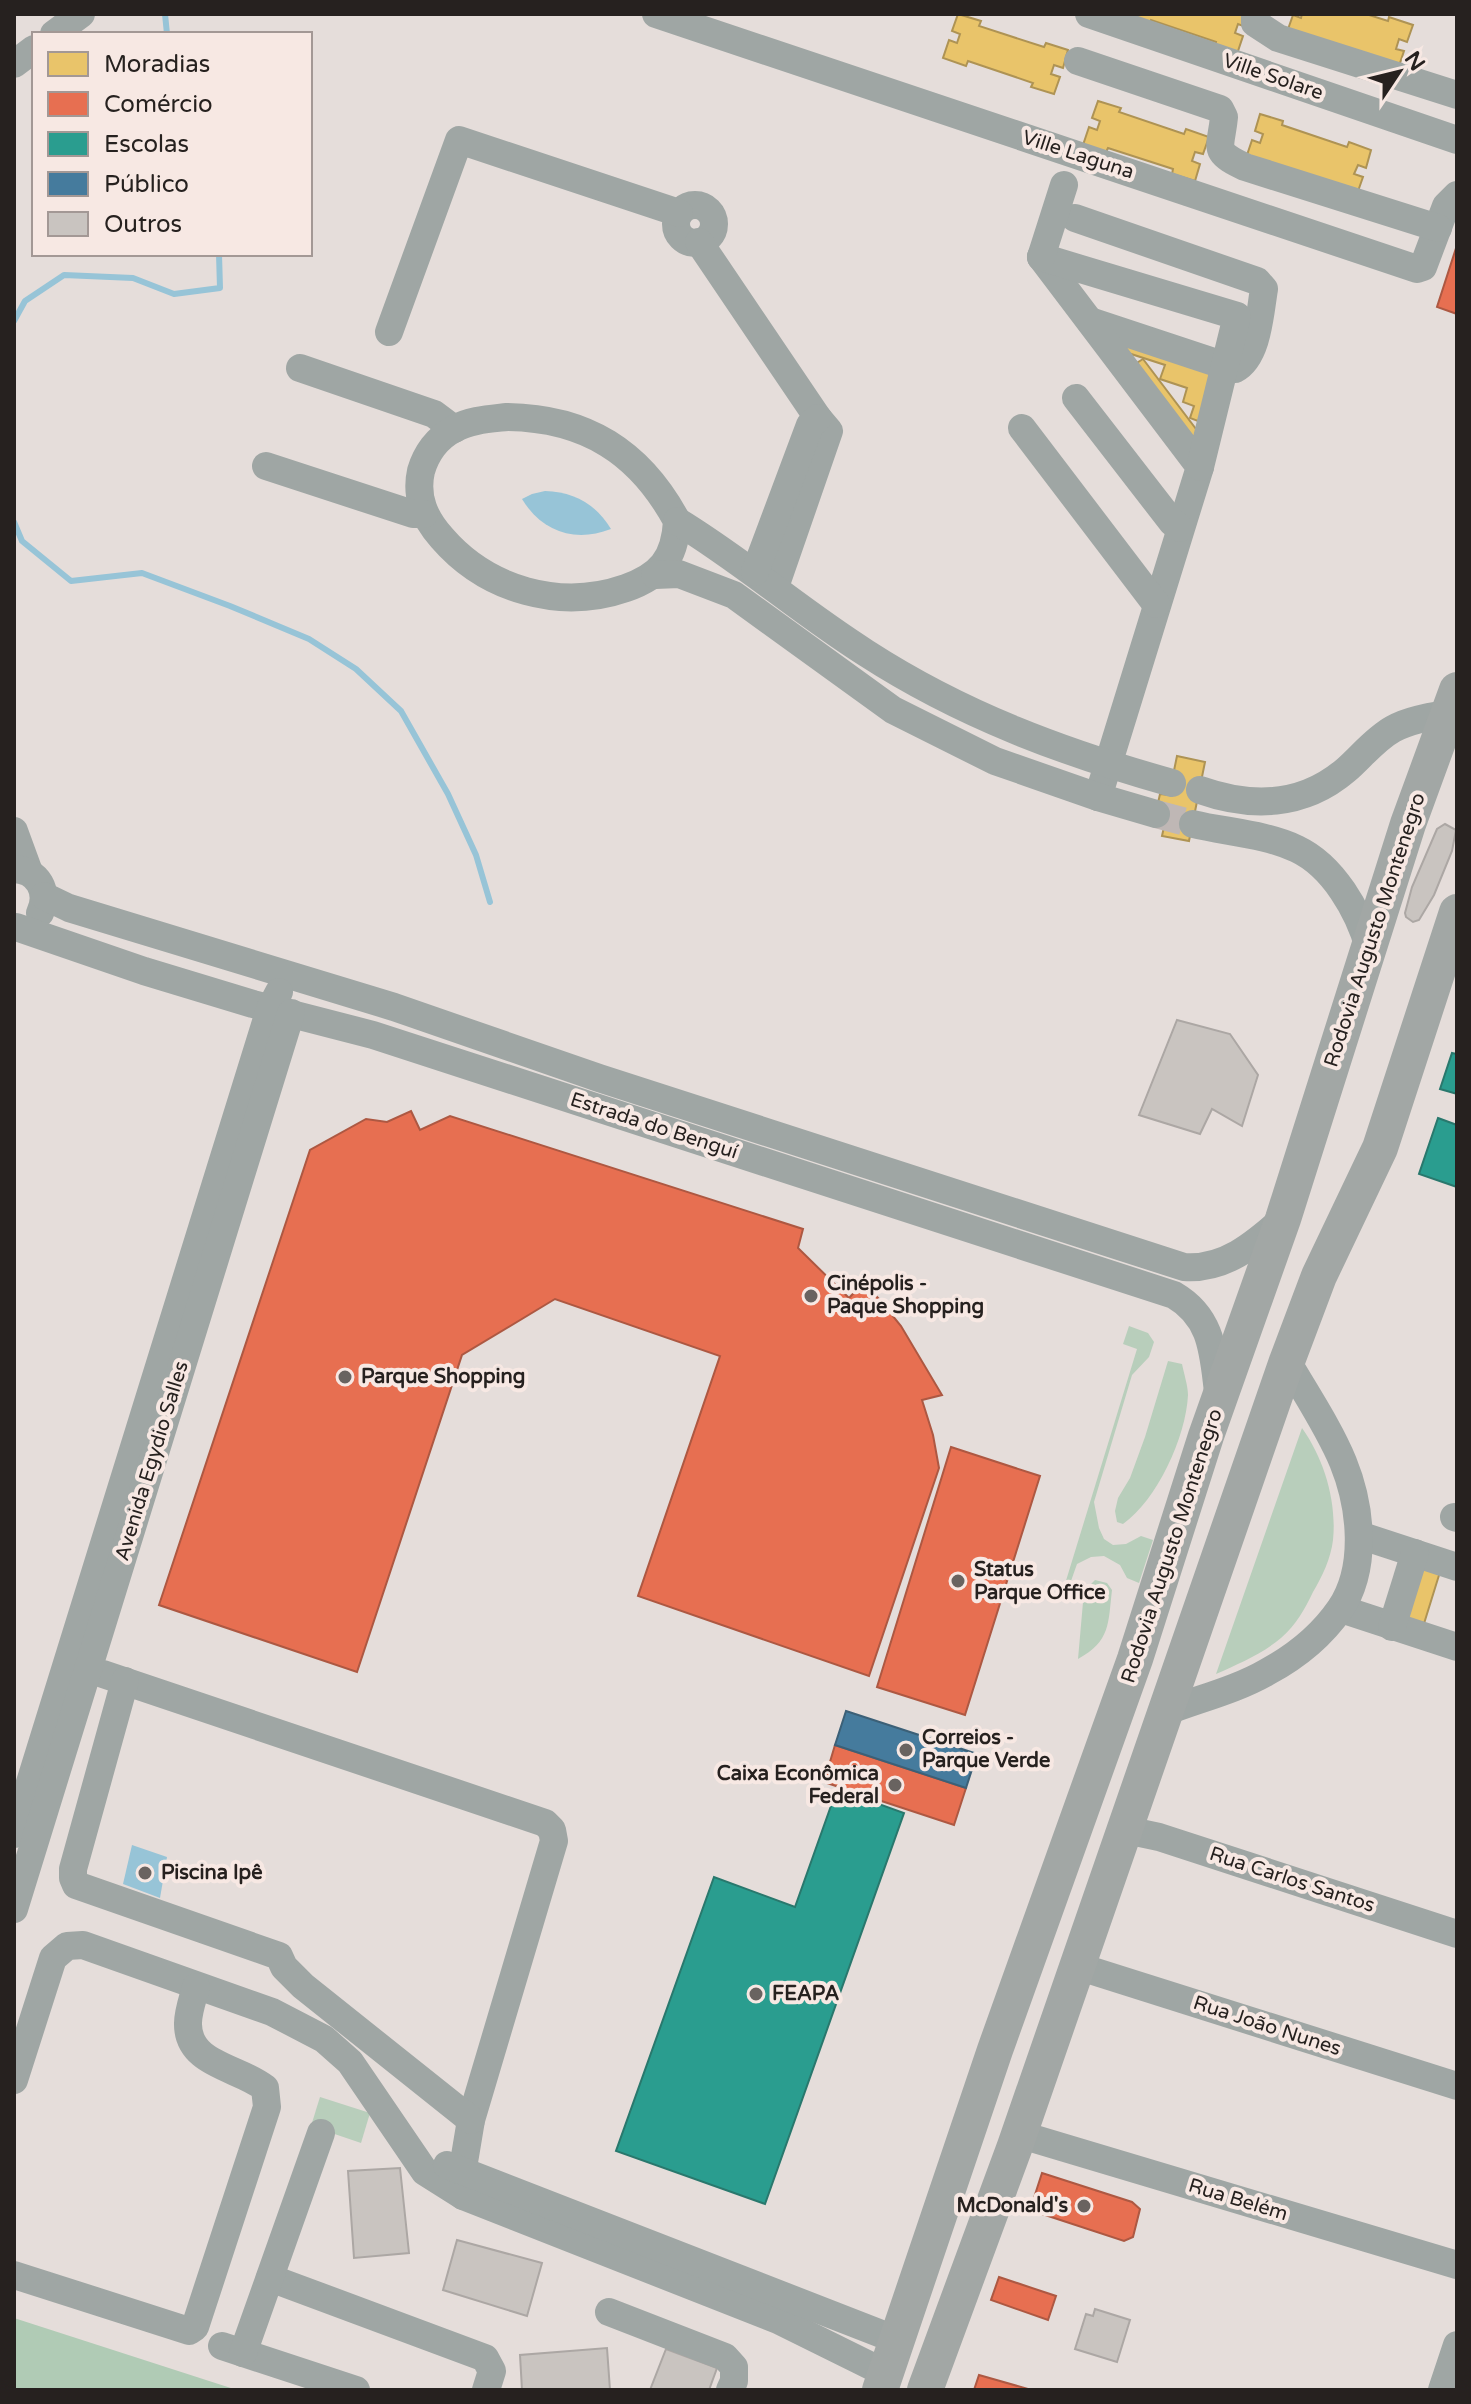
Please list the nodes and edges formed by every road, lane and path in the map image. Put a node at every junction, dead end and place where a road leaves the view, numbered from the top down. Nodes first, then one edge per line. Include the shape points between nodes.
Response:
1 (81, 14) edge
2 (656, 14) edge
3 (1089, 14) edge
4 (1255, 14) edge
5 (57, 32) edge
6 (32, 50) edge
7 (1078, 61) dead end
8 (14, 64) edge
9 (1457, 95) edge
10 (1457, 140) edge
11 (1064, 185) dead end
12 (1457, 195) edge
13 (1075, 218) dead end
14 (1438, 228) junction
15 (1041, 257) junction
16 (1090, 321) junction
17 (389, 332) dead end
18 (1226, 367) junction
19 (300, 368) dead end
20 (1076, 398) dead end
21 (1022, 428) dead end
22 (454, 429) junction
23 (266, 466) dead end
24 (1200, 467) junction
25 (424, 514) junction
26 (677, 521) junction
27 (1180, 528) junction
28 (655, 575) junction
29 (765, 580) junction
30 (1156, 604) junction
31 (864, 652) junction
32 (851, 679) junction
33 (909, 679) junction
34 (1452, 702) edge
35 (893, 710) junction
36 (1109, 765) junction
37 (1172, 783) dead end
38 (1200, 790) dead end
39 (1098, 797) junction
40 (1228, 798) junction
41 (1299, 798) junction
42 (1156, 814) tunnel mouth
43 (14, 831) edge
44 (1297, 849) junction
45 (21, 871) edge
46 (44, 896) junction
47 (1457, 912) edge
48 (15, 927) edge
49 (1369, 948) junction
50 (394, 1007) junction
51 (280, 1011) junction
52 (599, 1078) junction
53 (592, 1105) junction
54 (1283, 1219) junction
55 (1204, 1267) junction
56 (1194, 1309) junction
57 (1287, 1361) junction
58 (1219, 1402) junction
59 (1359, 1535) junction
60 (1415, 1553) junction
61 (1457, 1567) edge
62 (1341, 1609) junction
63 (1392, 1627) junction
64 (1457, 1647) edge
65 (1165, 1712) junction
66 (1126, 1830) junction
67 (14, 1834) edge
68 (14, 1909) edge
69 (1457, 1934) edge
70 (1077, 1966) junction
71 (196, 1987) junction
72 (14, 2080) edge
73 (1457, 2086) edge
74 (471, 2120) junction
75 (321, 2133) dead end
76 (1016, 2140) junction
77 (463, 2184) junction
78 (950, 2186) junction
79 (1457, 2265) edge
80 (14, 2275) edge
81 (270, 2278) junction
82 (609, 2312) dead end
83 (1457, 2345) edge
84 (874, 2370) edge
85 (356, 2390) edge
86 (486, 2390) edge
87 (730, 2390) edge
88 (925, 2390) edge
89 (948, 2390) edge
90 (1442, 2390) edge

1 - 5 street
2 - 14 street, Ville Laguna via 1417,269 1423,267
3 - 10 street, Ville Solare
4 - 9 street via 1255,23 1278,38
6 - 8 street
7 - 14 street via 1220,109 1224,117 1219,144 1225,158
11 - 15 street
12 - 14 street, Ville Laguna via 1446,206
13 - 18 street via 1257,281 1264,289 1252,346 1242,365
15 - 16 street
15 - 18 street via 1237,316
16 - 18 street
16 - 24 street
17 - 29 street via 459,140 679,213 679,235 699,242 818,418 810,425 798,489
18 - 24 street
19 - 22 street via 434,414
20 - 27 street
21 - 30 street
22 - 25 street via 435,444 423,465 419,490
22 - 26 street via 486,419 528,417 587,432 640,469
23 - 25 street
24 - 27 street
25 - 28 street via 464,560 498,581 536,594 597,596
26 - 28 street via 670,555
26 - 29 street
27 - 30 street
28 - 32 street via 679,574 734,595
29 - 31 street
30 - 36 street
31 - 32 street
31 - 33 street
32 - 35 street
33 - 35 street
33 - 36 street via 1011,730
34 - 41 street via 1393,729 1343,773
34 - 49 main road, Rodovia Augusto Montenegro
35 - 39 street via 995,761
36 - 37 street
36 - 39 street
38 - 40 street
39 - 42 street
40 - 41 street via 1272,803
40 - 44 street via 1206,827
41 - 44 street via 1290,820
43 - 45 street
44 - 49 street via 1353,903
45 - 46 street via 42,886
46 - 48 street via 33,921
46 - 50 street, Estrada do Benguí via 82,913
47 - 57 main road via 1380,1148 1319,1276
48 - 51 street, Estrada do Benguí
49 - 54 main road, Rodovia Augusto Montenegro
50 - 51 street via 351,1011 281,991
50 - 52 street, Estrada do Benguí
51 - 53 street, Estrada do Benguí
51 - 67 street, Avenida Egydio Salles
51 - 68 street, Avenida Egydio Salles
52 - 53 street
52 - 55 street, Estrada do Benguí via 1184,1267
53 - 56 street, Estrada do Benguí via 1142,1283
54 - 55 street via 1237,1255
54 - 58 main road, Rodovia Augusto Montenegro
55 - 56 street via 1207,1289
56 - 58 street via 1210,1341
57 - 59 street via 1343,1461
57 - 65 main road
58 - 78 main road, Rodovia Augusto Montenegro
59 - 60 street
59 - 62 street via 1354,1580
60 - 61 street
60 - 63 street
62 - 63 street
62 - 65 street via 1301,1651 1265,1674
63 - 64 street
65 - 66 main road
66 - 69 street, Rua Carlos Santos
66 - 70 main road
70 - 73 street, Rua João Nunes
70 - 76 main road
71 - 72 street via 83,1945 67,1946 53,1958
71 - 77 street via 272,2012 324,2039 350,2062 425,2172
71 - 80 street via 187,2021 190,2041 202,2056 265,2088 267,2107 195,2327 189,2331
74 - 74 street via 554,1841 552,1830 545,1823 114,1677 73,1869 76,1885 279,1956 303,1986
74 - 77 street
75 - 81 street
76 - 79 street, Rua Belém
76 - 88 main road
76 - 89 main road via 1026,2160
77 - 84 street
78 - 84 main road
78 - 84 main road, Rodovia Augusto Montenegro via 931,2207
81 - 85 street via 232,2349
81 - 86 street via 485,2358 492,2371
82 - 87 street via 725,2357 734,2367
83 - 90 street

